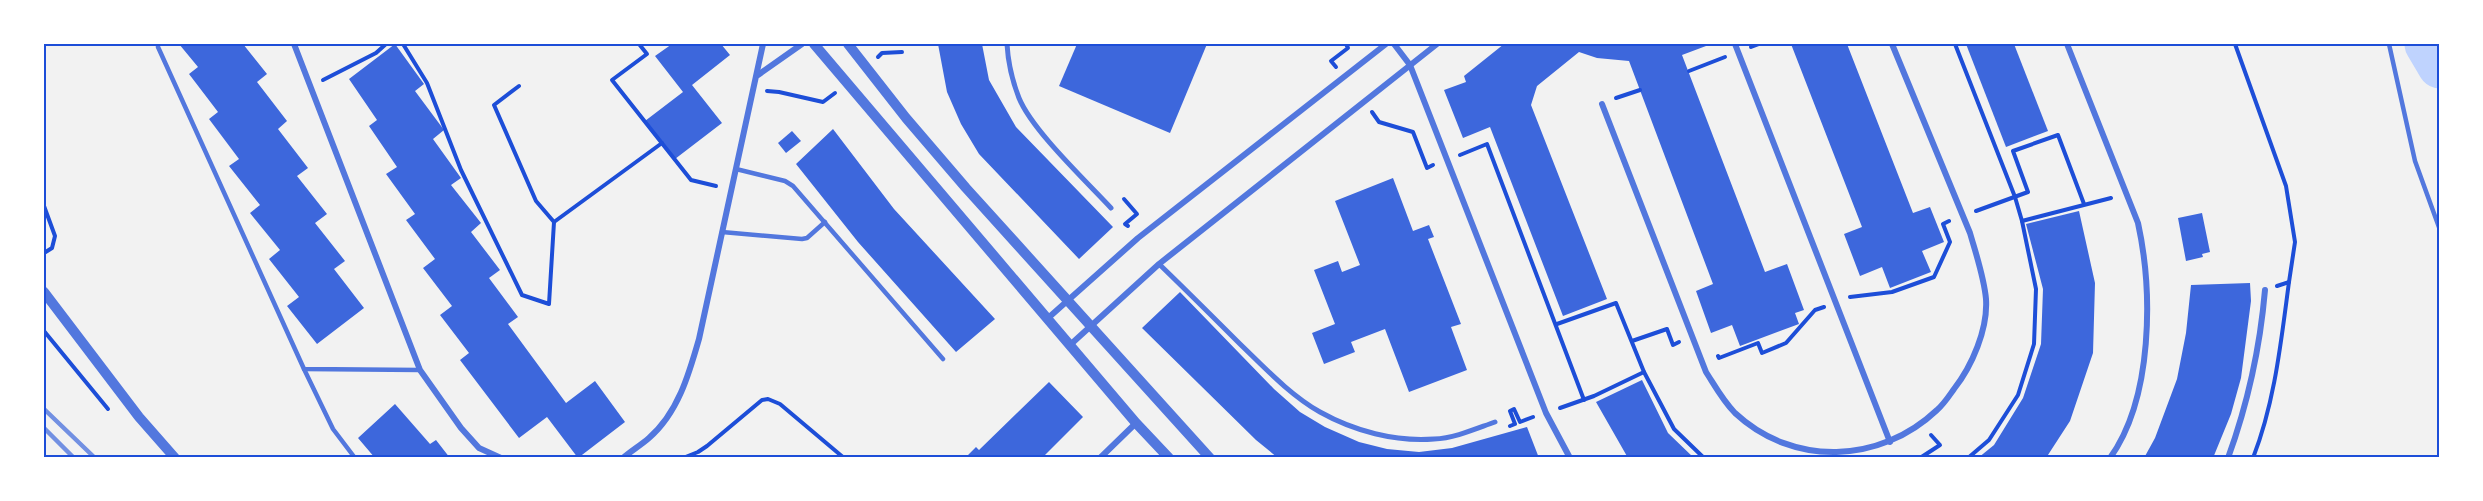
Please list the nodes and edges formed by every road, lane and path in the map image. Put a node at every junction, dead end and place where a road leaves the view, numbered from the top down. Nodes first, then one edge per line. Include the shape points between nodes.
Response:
1 (294, 44) edge
2 (386, 44) edge
3 (403, 44) edge
4 (639, 44) edge
5 (763, 44) edge
6 (802, 44) edge
7 (814, 44) edge
8 (848, 44) edge
9 (1007, 44) edge
10 (1386, 44) edge
11 (1394, 44) edge
12 (1437, 44) edge
13 (1735, 44) edge
14 (1892, 44) edge
15 (1955, 44) edge
16 (2067, 44) edge
17 (2235, 44) edge
18 (2389, 44) edge
19 (158, 47) dead end
20 (1410, 65) junction
21 (757, 75) junction
22 (312, 86) junction
23 (519, 86) dead end
24 (1640, 90) dead end
25 (1602, 104) joint
26 (662, 143) junction
27 (736, 169) junction
28 (732, 189) junction
29 (2127, 194) junction
30 (1122, 197) dead end
31 (2014, 197) junction
32 (2084, 204) junction
33 (44, 206) edge
34 (1988, 207) dead end
35 (1111, 208) dead end
36 (2022, 221) junction
37 (554, 222) junction
38 (825, 222) junction
39 (2439, 230) edge
40 (722, 232) junction
41 (1137, 238) junction
42 (44, 253) edge
43 (1159, 264) junction
44 (1934, 277) dead end
45 (2289, 282) junction
46 (2265, 290) joint
47 (44, 292) edge
48 (1892, 292) dead end
49 (1069, 299) junction
50 (1047, 319) junction
51 (1091, 326) junction
52 (1666, 328) dead end
53 (44, 331) edge
54 (1632, 341) junction
55 (1786, 343) dead end
56 (1070, 345) junction
57 (1741, 350) dead end
58 (943, 359) dead end
59 (304, 369) junction
60 (420, 370) junction
61 (1644, 372) junction
62 (1594, 396) dead end
63 (1584, 400) dead end
64 (112, 414) dead end
65 (1506, 420) dead end
66 (1495, 422) dead end
67 (1520, 422) dead end
68 (1136, 423) junction
69 (1890, 442) junction
70 (1940, 445) dead end
71 (175, 458) edge
72 (355, 458) edge
73 (501, 458) edge
74 (623, 458) edge
75 (683, 458) edge
76 (844, 458) edge
77 (1100, 458) edge
78 (1169, 458) edge
79 (1210, 458) edge
80 (1570, 458) edge
81 (1704, 458) edge
82 (1920, 458) edge
83 (1968, 458) edge
84 (2110, 458) edge
85 (2228, 458) edge
86 (2253, 458) edge

1 - 22 street
2 - 22 path
3 - 37 path via 427,83 461,170 522,295 549,304
4 - 26 path via 647,54 612,80
5 - 21 street
6 - 21 street
7 - 50 street
8 - 49 street via 966,188
9 - 35 street via 1020,100 1043,134
10 - 41 street
11 - 20 street
12 - 20 street
13 - 69 street
14 - 69 street via 1970,233 1986,300 1981,331 1961,381 1938,410
15 - 31 path
16 - 29 street
17 - 45 path via 2286,186 2295,242
18 - 39 lane via 2415,160
19 - 59 lane
20 - 43 street
20 - 80 street via 1546,413
21 - 27 street
22 - 60 street
23 - 37 path via 494,105 536,201
24 - 25 path
25 - 69 street via 1706,372 1719,394 1734,411 1770,438 1812,452 1854,452
26 - 28 path via 691,180
26 - 37 path
27 - 28 street
27 - 38 lane via 785,181
28 - 40 street
29 - 32 path
29 - 84 street via 2145,255 2147,340 2133,408
30 - 41 path via 1137,214 1125,224
31 - 32 path via 2028,192 2013,151 2058,135
31 - 34 path
31 - 36 path
32 - 36 path
33 - 42 path via 55,236 52,248
36 - 83 path via 2036,289 2034,344 2018,394 1989,440
38 - 40 lane via 802,239
38 - 58 lane
40 - 74 street via 688,376 671,413 650,438
41 - 49 street
43 - 51 street
43 - 66 street via 1272,374 1319,411 1361,429 1408,440 1461,434
44 - 48 path
45 - 46 path
45 - 86 path via 2266,425
46 - 85 street via 2261,335 2248,398
47 - 71 street
49 - 50 street
49 - 51 street
50 - 56 street
51 - 56 street
51 - 79 street
52 - 54 path
53 - 64 path
54 - 61 path
54 - 63 path via 1616,303 1557,324
55 - 57 path via 1762,353 1758,343
56 - 68 street
59 - 60 lane
59 - 72 lane via 333,429
60 - 73 street via 479,448
61 - 62 path
61 - 81 path via 1674,429
65 - 67 path via 1509,426 1515,424 1510,411 1515,409
68 - 77 street
68 - 78 street
70 - 82 path
75 - 76 path via 698,452 768,399 780,404

